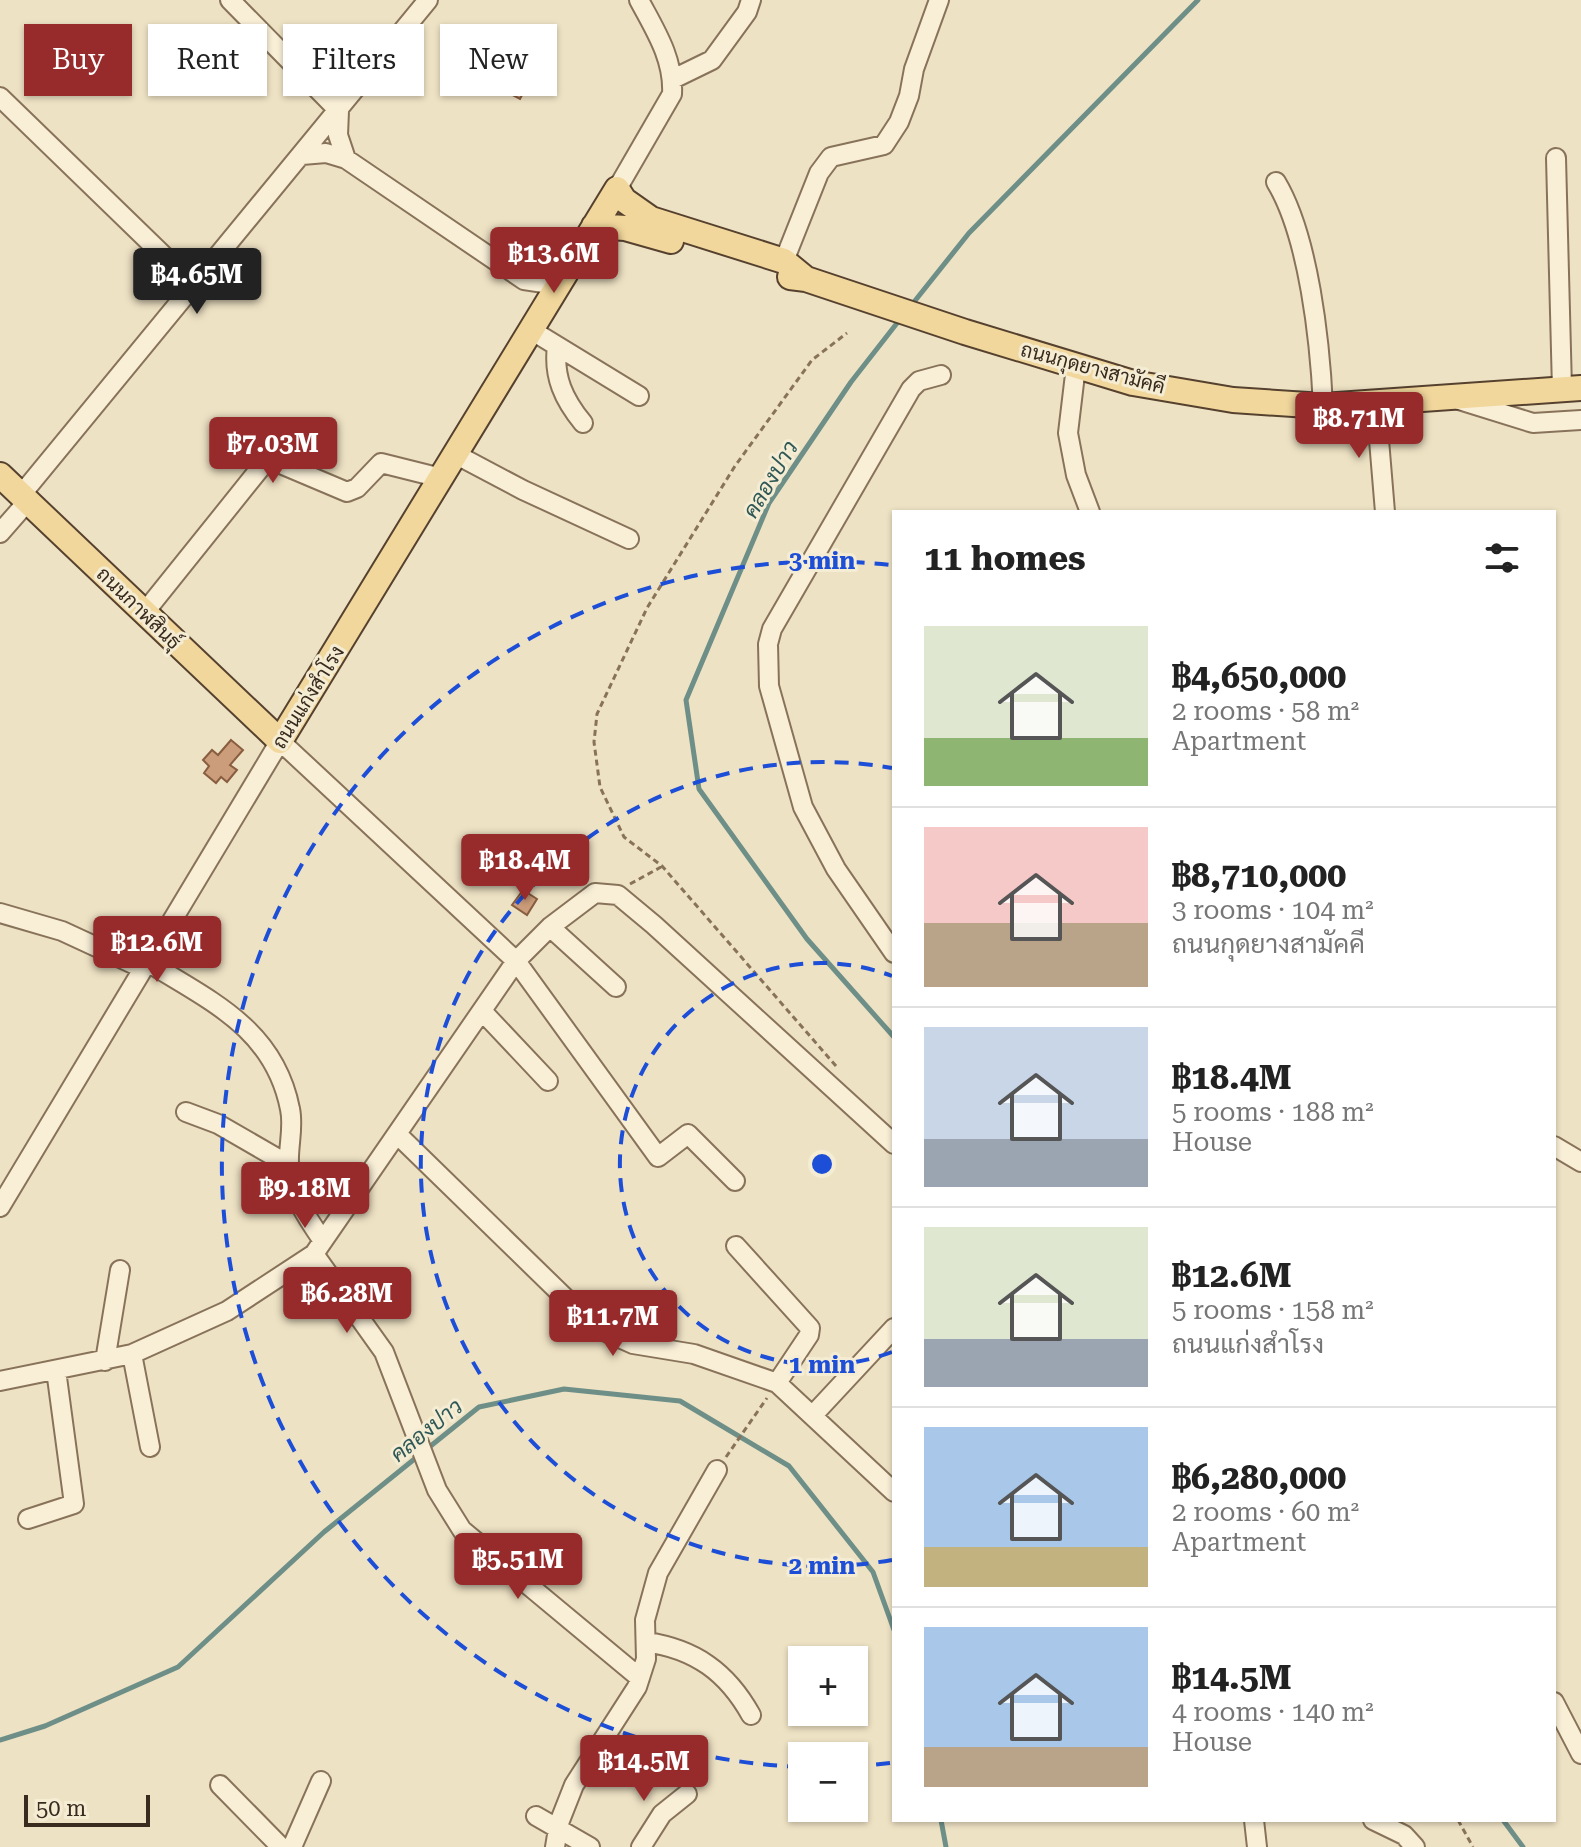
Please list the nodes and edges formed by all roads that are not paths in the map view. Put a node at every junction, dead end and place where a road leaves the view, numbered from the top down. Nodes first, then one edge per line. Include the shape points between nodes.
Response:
1 (230, 0) edge
2 (428, 0) edge
3 (639, 0) edge
4 (751, 0) edge
5 (939, 0) edge
6 (673, 79) junction
7 (0, 97) edge
8 (339, 111) junction
9 (302, 155) junction
10 (1556, 158) dead end
11 (346, 159) junction
12 (1276, 182) dead end
13 (617, 189) junction
14 (594, 226) junction
15 (784, 261) junction
16 (567, 271) junction
17 (806, 279) junction
18 (524, 280) junction
19 (195, 286) junction
20 (533, 326) junction
21 (557, 346) junction
22 (1076, 366) junction
23 (941, 375) dead end
24 (1571, 388) edge
25 (639, 396) dead end
26 (1452, 398) junction
27 (1376, 404) junction
28 (1323, 406) junction
29 (1581, 420) edge
30 (583, 423) dead end
31 (455, 454) junction
32 (0, 475) edge
33 (441, 478) junction
34 (24, 498) junction
35 (1089, 510) edge
36 (1385, 510) edge
37 (0, 533) edge
38 (629, 539) dead end
39 (144, 613) junction
40 (280, 741) junction
41 (0, 913) edge
42 (550, 927) junction
43 (892, 950) edge
44 (516, 961) junction
45 (144, 965) junction
46 (616, 987) dead end
47 (482, 1011) junction
48 (548, 1081) dead end
49 (186, 1112) dead end
50 (398, 1135) junction
51 (892, 1142) edge
52 (1556, 1147) edge
53 (1581, 1162) edge
54 (289, 1165) junction
55 (735, 1181) dead end
56 (0, 1207) edge
57 (736, 1246) dead end
58 (318, 1248) junction
59 (120, 1270) dead end
60 (892, 1330) edge
61 (132, 1354) junction
62 (105, 1361) junction
63 (56, 1370) junction
64 (0, 1381) edge
65 (777, 1383) junction
66 (814, 1414) junction
67 (150, 1447) dead end
68 (717, 1470) road end
69 (892, 1488) edge
70 (28, 1519) dead end
71 (646, 1642) junction
72 (640, 1678) junction
73 (1556, 1706) edge
74 (751, 1715) dead end
75 (1581, 1754) edge
76 (321, 1781) dead end
77 (220, 1785) dead end
78 (687, 1794) dead end
79 (536, 1816) dead end
80 (1254, 1822) edge
81 (1377, 1822) edge
82 (556, 1839) edge
83 (281, 1847) edge
84 (292, 1847) edge
85 (590, 1847) edge
86 (641, 1847) edge
87 (1257, 1847) edge
88 (1415, 1847) edge

1 - 8 street
2 - 8 street
3 - 6 street
4 - 6 street via 712,60
5 - 15 street via 899,122 884,145 831,157 819,173
6 - 13 street via 668,105
7 - 19 street
8 - 9 street
8 - 11 street via 338,135
9 - 11 street via 326,153
9 - 19 street
10 - 24 street
11 - 18 street
12 - 28 street via 1292,217 1307,283 1321,353
13 - 14 main road, ถนนแก่งสำโรง
13 - 15 main road, ถนนกุดยางสามัคคี via 651,219
14 - 16 main road, ถนนแก่งสำโรง
14 - 17 main road, ถนนกุดยางสามัคคี via 644,232 778,276
15 - 17 main road, ถนนกุดยางสามัคคี
16 - 18 street via 544,283
16 - 20 main road, ถนนแก่งสำโรง
17 - 22 main road, ถนนกุดยางสามัคคี
18 - 20 street via 533,297
19 - 34 street
20 - 21 street
20 - 31 main road, ถนนแก่งสำโรง
21 - 25 street
21 - 30 street via 556,376
22 - 28 main road, ถนนกุดยางสามัคคี via 1133,383 1233,400
22 - 35 street via 1068,433
23 - 43 street via 911,389 768,644 769,686 803,807 836,869
24 - 26 main road, ถนนกุดยางสามัคคี
26 - 27 main road, ถนนกุดยางสามัคคี
26 - 29 street via 1533,423
27 - 28 main road, ถนนกุดยางสามัคคี
27 - 36 street
31 - 33 main road, ถนนแก่งสำโรง
31 - 38 street
32 - 34 main road, ถนนกาฬสินธุ์
33 - 39 street via 381,463 347,492 276,462 262,466
33 - 40 main road, ถนนแก่งสำโรง
34 - 37 street
34 - 39 main road, ถนนกาฬสินธุ์
39 - 40 main road, ถนนกาฬสินธุ์
40 - 44 street
40 - 45 street, ถนนแก่งสำโรง
41 - 45 street via 62,931
42 - 44 street
42 - 46 street
42 - 51 street via 595,893 618,895
44 - 47 street
44 - 55 street via 658,1157 688,1134
45 - 54 street via 239,1019 270,1053 291,1110
45 - 56 street, ถนนแก่งสำโรง
47 - 48 street
47 - 50 street
49 - 54 street
50 - 58 street
50 - 65 street via 595,1327 633,1344 694,1354
52 - 53 street
54 - 58 street via 295,1199
57 - 65 street via 810,1328
58 - 61 street via 227,1311
58 - 72 street via 384,1352 437,1490 462,1530
59 - 62 street
60 - 66 street
61 - 62 street
61 - 67 street
62 - 63 street
63 - 64 street
63 - 70 street via 74,1504
65 - 66 street
66 - 69 street
68 - 71 street via 658,1573 645,1620
71 - 72 street
71 - 74 street via 675,1646 709,1664
72 - 82 street via 574,1785
73 - 75 street
76 - 84 street
77 - 83 street
78 - 86 street via 662,1814
79 - 82 street
80 - 87 street
81 - 88 street
82 - 85 street

